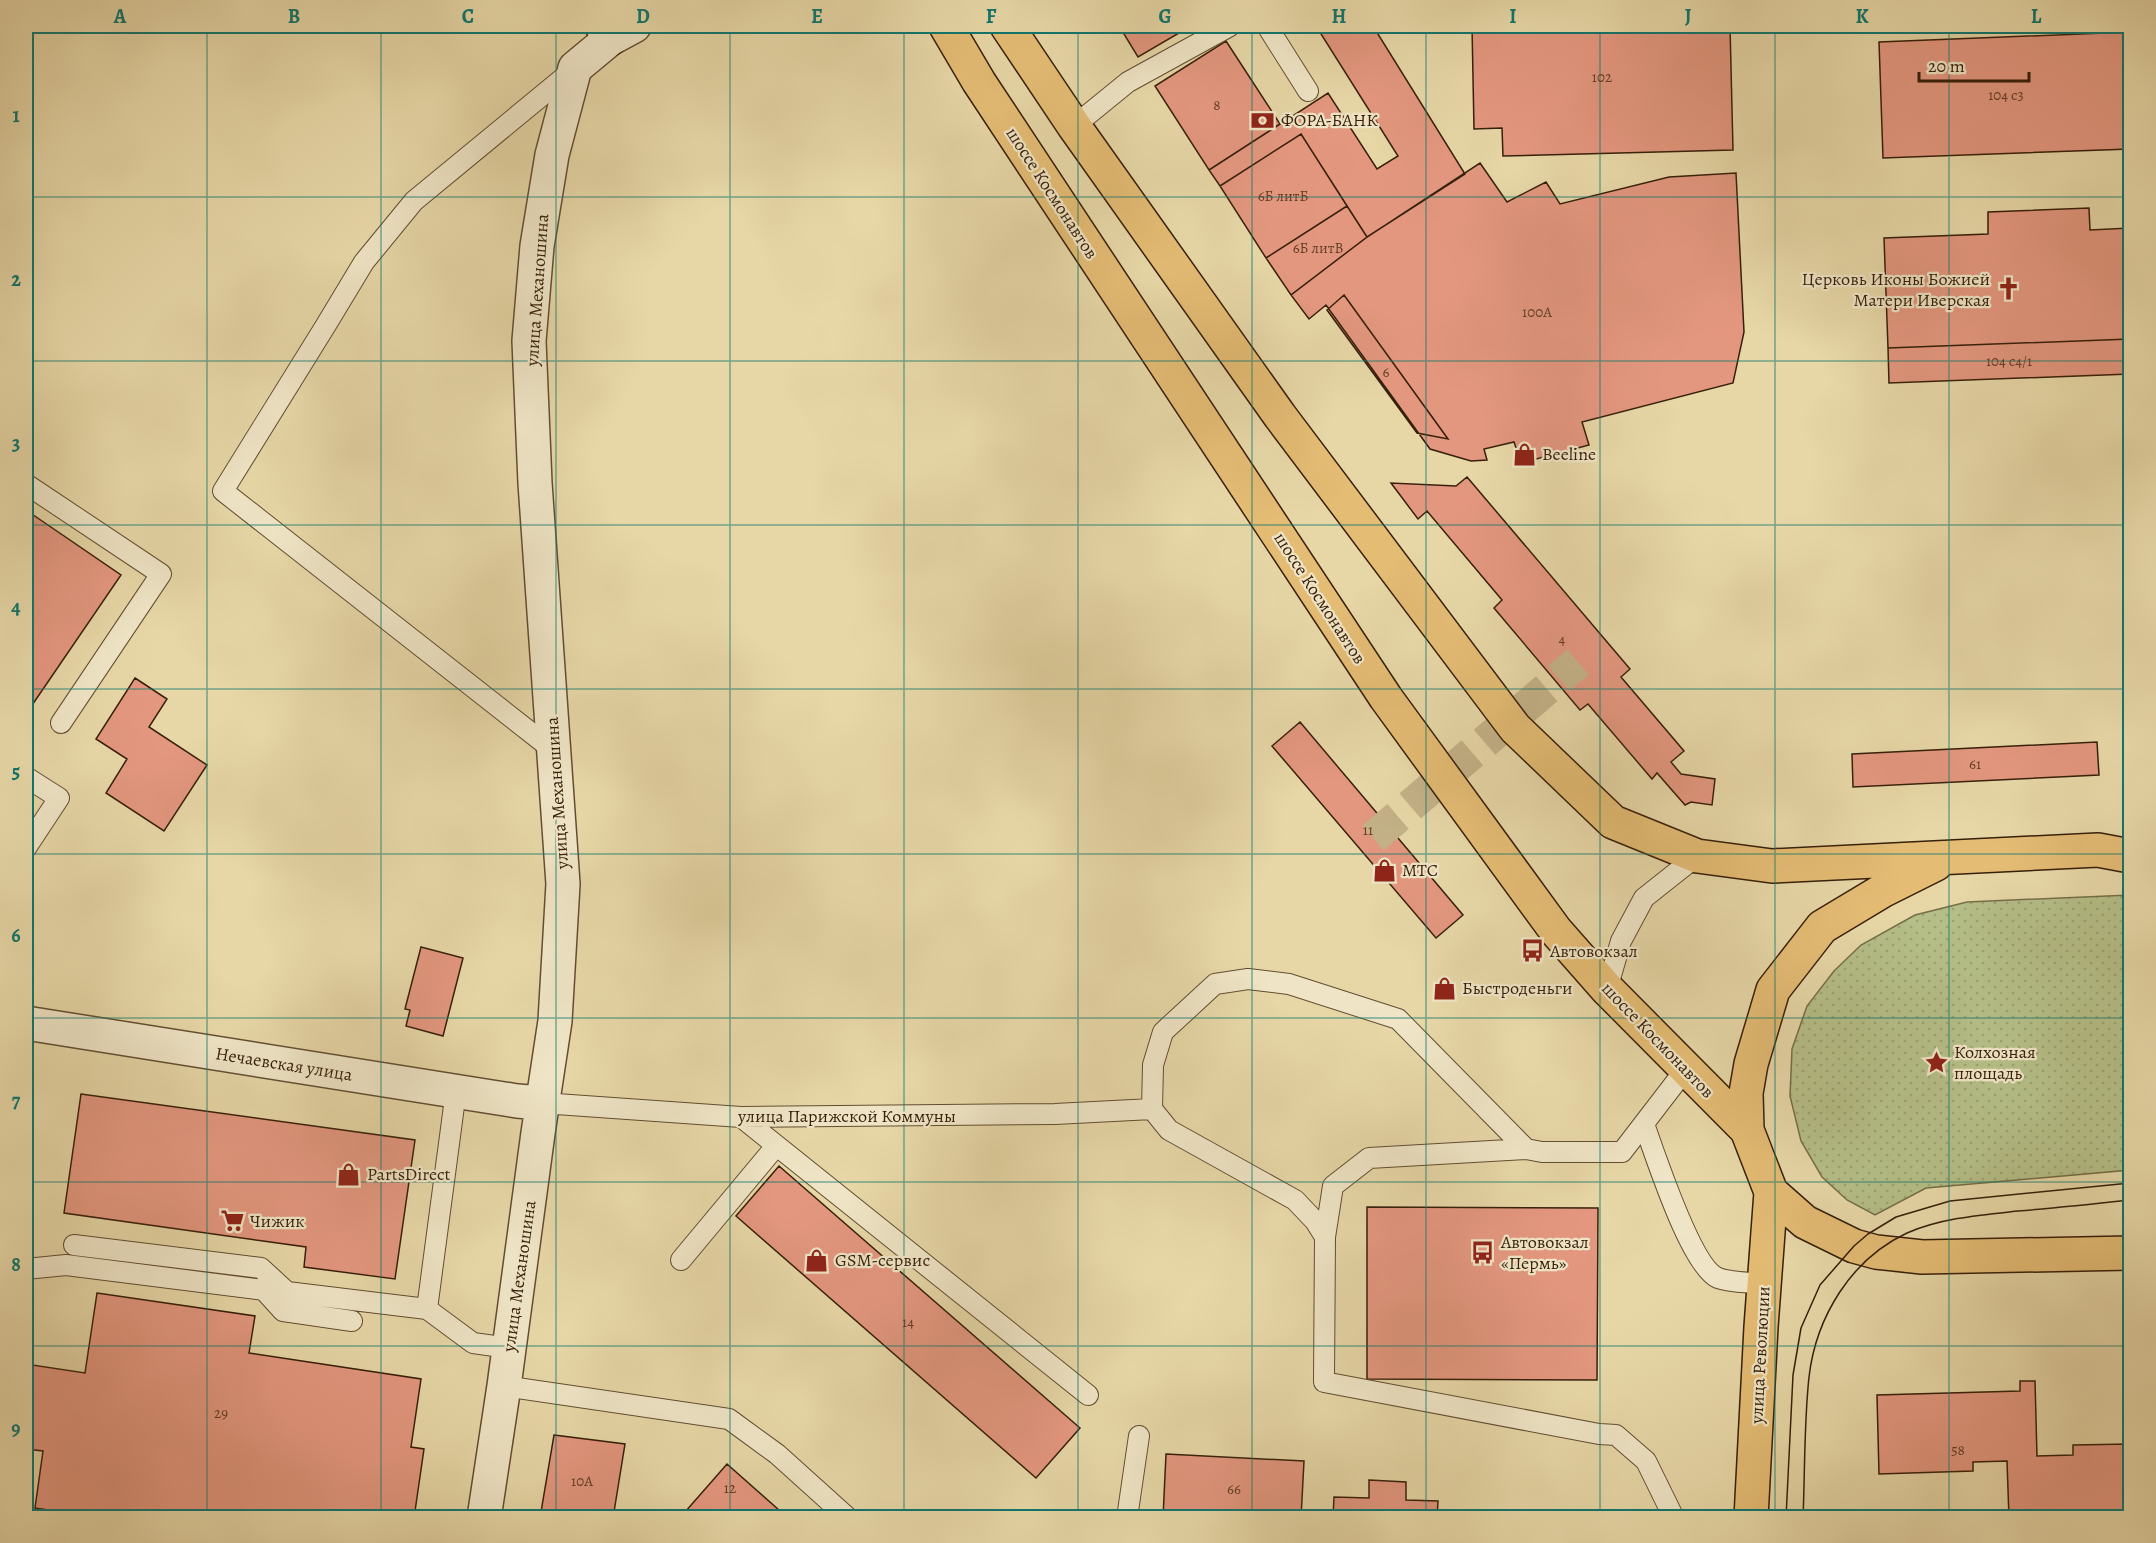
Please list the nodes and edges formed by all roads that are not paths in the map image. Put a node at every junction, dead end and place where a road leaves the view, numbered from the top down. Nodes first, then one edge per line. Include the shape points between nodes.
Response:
1 (946, 26) edge
2 (1006, 26) edge
3 (1230, 26) edge
4 (1267, 26) edge
5 (615, 30) edge
6 (575, 68) junction
7 (1308, 91) dead end
8 (1074, 126) junction
9 (26, 484) edge
10 (61, 723) dead end
11 (553, 750) junction
12 (26, 777) edge
13 (2130, 847) edge
14 (26, 848) edge
15 (2098, 850) junction
16 (1697, 856) junction
17 (2130, 856) edge
18 (1946, 859) junction
19 (1607, 989) junction
20 (26, 1023) edge
21 (1685, 1070) junction
22 (456, 1091) junction
23 (542, 1103) junction
24 (1152, 1109) junction
25 (741, 1117) junction
26 (1644, 1124) junction
27 (1747, 1130) junction
28 (776, 1146) junction
29 (1526, 1149) junction
30 (1771, 1192) junction
31 (1325, 1238) junction
32 (74, 1245) dead end
33 (2130, 1253) edge
34 (681, 1260) dead end
35 (26, 1269) edge
36 (1764, 1284) junction
37 (427, 1309) junction
38 (352, 1321) dead end
39 (509, 1348) junction
40 (504, 1386) junction
41 (1088, 1395) dead end
42 (1139, 1436) dead end
43 (483, 1518) edge
44 (848, 1518) edge
45 (1127, 1518) edge
46 (1674, 1518) edge
47 (1751, 1518) edge

1 - 19 main road, шоссе Космонавтов via 1386,698 1556,931
2 - 8 main road
3 - 8 lane via 1128,82
4 - 7 lane
5 - 6 street
6 - 11 street, улица Механошина via 552,154 537,246 529,341
6 - 11 lane via 414,201 364,261 223,491
8 - 16 main road via 1280,416 1515,728 1613,822
9 - 10 lane via 161,574
11 - 23 street, улица Механошина via 563,884 555,1021
12 - 14 lane via 59,798
13 - 15 main road
15 - 17 main road
15 - 18 main road
16 - 18 main road via 1772,866
16 - 19 lane via 1644,898 1621,941
18 - 27 main road via 1822,927 1773,990 1751,1064 1746,1093
19 - 21 main road, шоссе Космонавтов
20 - 22 street, Нечаевская улица
21 - 26 lane
21 - 27 main road, шоссе Космонавтов
22 - 23 street, Нечаевская улица
22 - 37 lane
23 - 25 lane, улица Парижской Коммуны
23 - 39 street, улица Механошина
24 - 25 lane, улица Парижской Коммуны via 1055,1114
24 - 29 lane via 1153,1065 1163,1032 1215,984 1248,979 1289,984 1398,1019
24 - 31 lane via 1169,1130 1295,1200
25 - 28 lane
26 - 29 lane via 1622,1152
26 - 36 lane via 1688,1239 1710,1272 1718,1278
27 - 30 main road
28 - 34 lane
28 - 41 lane
29 - 31 lane via 1369,1158 1333,1186
30 - 33 main road via 1805,1222 1854,1246 1876,1252 1922,1257
30 - 36 main road, улица Революции
31 - 46 lane via 1324,1382 1616,1436 1646,1461
32 - 37 lane via 261,1268 287,1292
35 - 38 lane via 66,1265 264,1290 284,1311
36 - 47 main road, улица Революции
37 - 39 lane via 473,1343
39 - 40 street, улица Механошина
40 - 43 street, улица Механошина
40 - 44 lane via 729,1419 777,1454
42 - 45 lane

